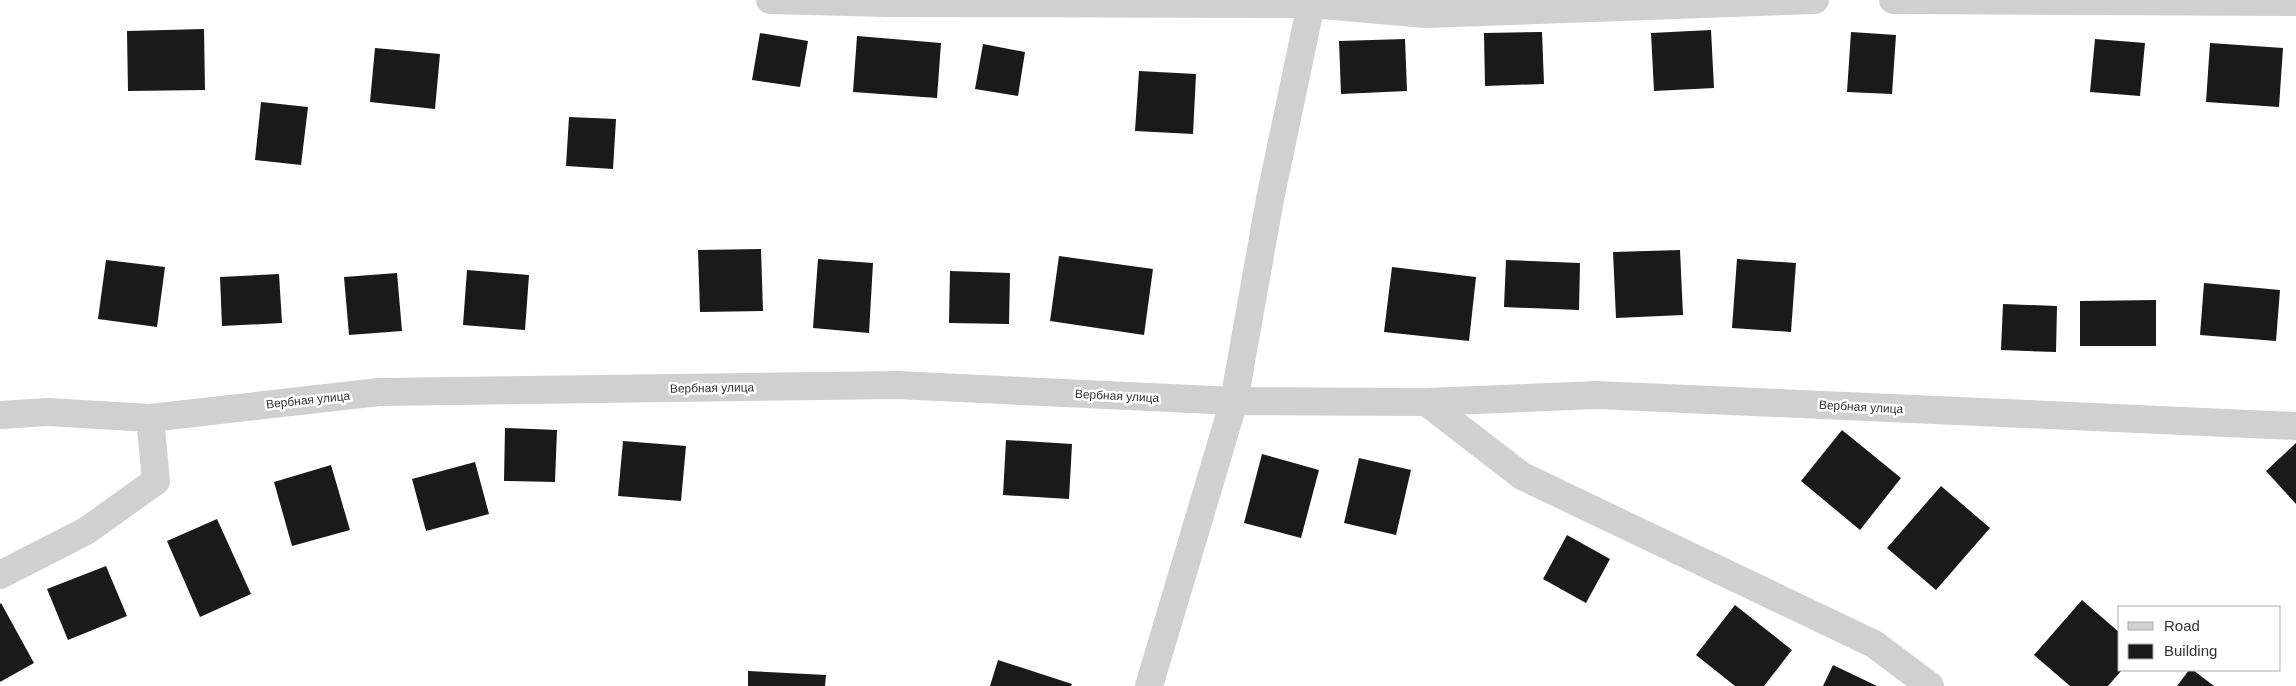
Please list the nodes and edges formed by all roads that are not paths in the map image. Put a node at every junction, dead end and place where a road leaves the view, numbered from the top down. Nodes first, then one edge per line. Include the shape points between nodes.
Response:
1 (770, 0) edge
2 (1815, 0) edge
3 (1893, 0) edge
4 (887, 1) edge
5 (2296, 2) edge
6 (1311, 4) junction
7 (1426, 7) edge
8 (1234, 401) junction
9 (1426, 402) junction
10 (0, 415) edge
11 (150, 418) junction
12 (2296, 426) edge
13 (0, 575) edge
14 (1149, 686) edge
15 (1930, 686) edge

1 - 4 street
2 - 7 street
3 - 5 street
4 - 6 street
6 - 7 street
6 - 8 street via 1270,199
8 - 9 street, Вербная улица
8 - 11 street, Вербная улица via 897,386 379,392
8 - 14 street
9 - 12 street, Вербная улица via 1597,396
9 - 15 street via 1522,476 1874,644
10 - 11 street, Вербная улица via 48,412
11 - 13 street via 156,481 86,531

